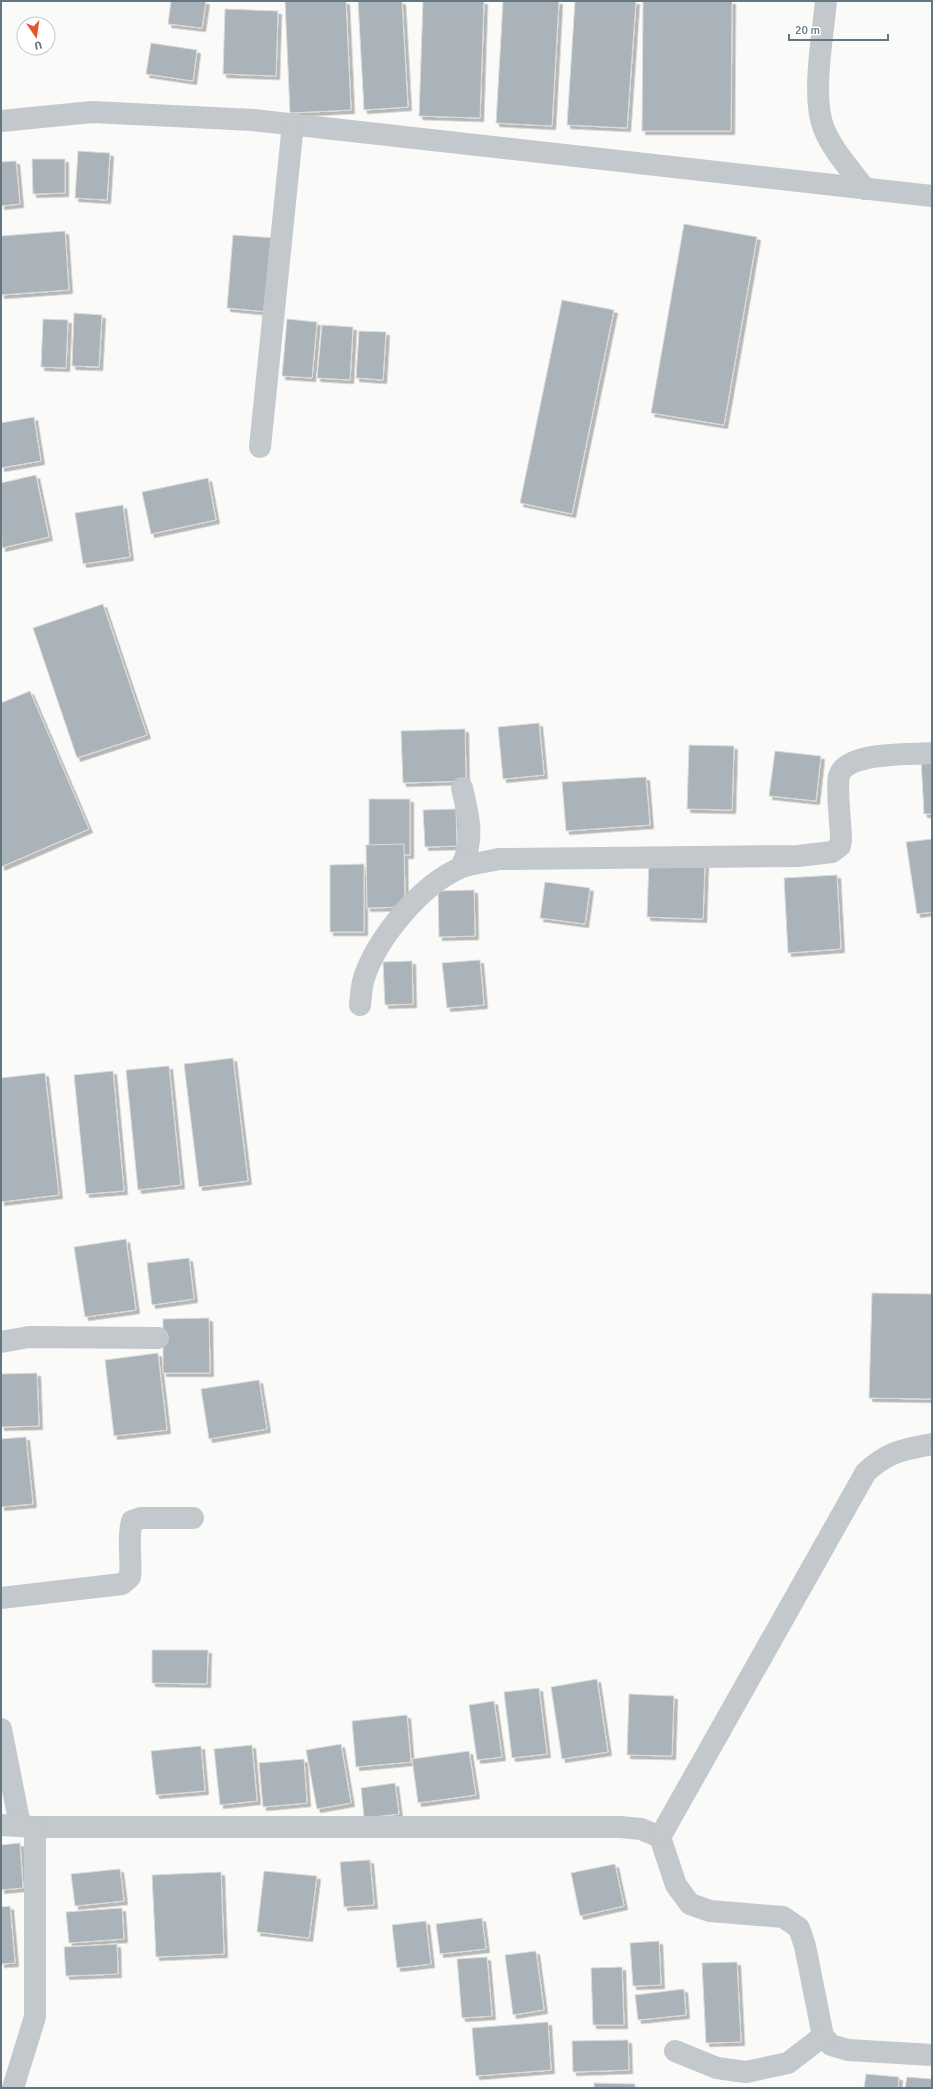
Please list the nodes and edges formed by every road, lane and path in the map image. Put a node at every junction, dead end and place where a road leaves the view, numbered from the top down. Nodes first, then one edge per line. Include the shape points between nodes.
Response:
1 (826, 1) edge
2 (1, 122) edge
3 (293, 124) junction
4 (865, 189) junction
5 (932, 196) edge
6 (260, 447) dead end
7 (932, 753) edge
8 (462, 788) dead end
9 (461, 868) junction
10 (360, 1005) dead end
11 (158, 1338) dead end
12 (1, 1342) edge
13 (932, 1444) edge
14 (193, 1518) dead end
15 (1, 1598) edge
16 (1, 1729) edge
17 (19, 1826) edge
18 (660, 1837) junction
19 (823, 2036) junction
20 (675, 2051) dead end
21 (932, 2055) edge
22 (13, 2088) edge

1 - 4 street via 818,97 824,128
2 - 3 street via 92,112
3 - 4 street
3 - 6 street
4 - 5 street
7 - 9 street via 869,757 844,767 838,778 841,840 840,846 832,852 798,856 499,859
8 - 9 street via 470,836 468,854
9 - 10 street via 434,882 404,912 372,957 364,979
11 - 12 street via 29,1338
13 - 18 street via 890,1453 866,1472
14 - 15 street via 140,1518 132,1521 130,1577 122,1584
16 - 17 street
17 - 18 street via 620,1827 641,1829
17 - 22 street via 35,2017
18 - 19 street via 676,1885 690,1904 710,1911 783,1917 799,1928
19 - 20 street via 788,2063 746,2072 717,2068
19 - 21 street via 832,2045 848,2050

